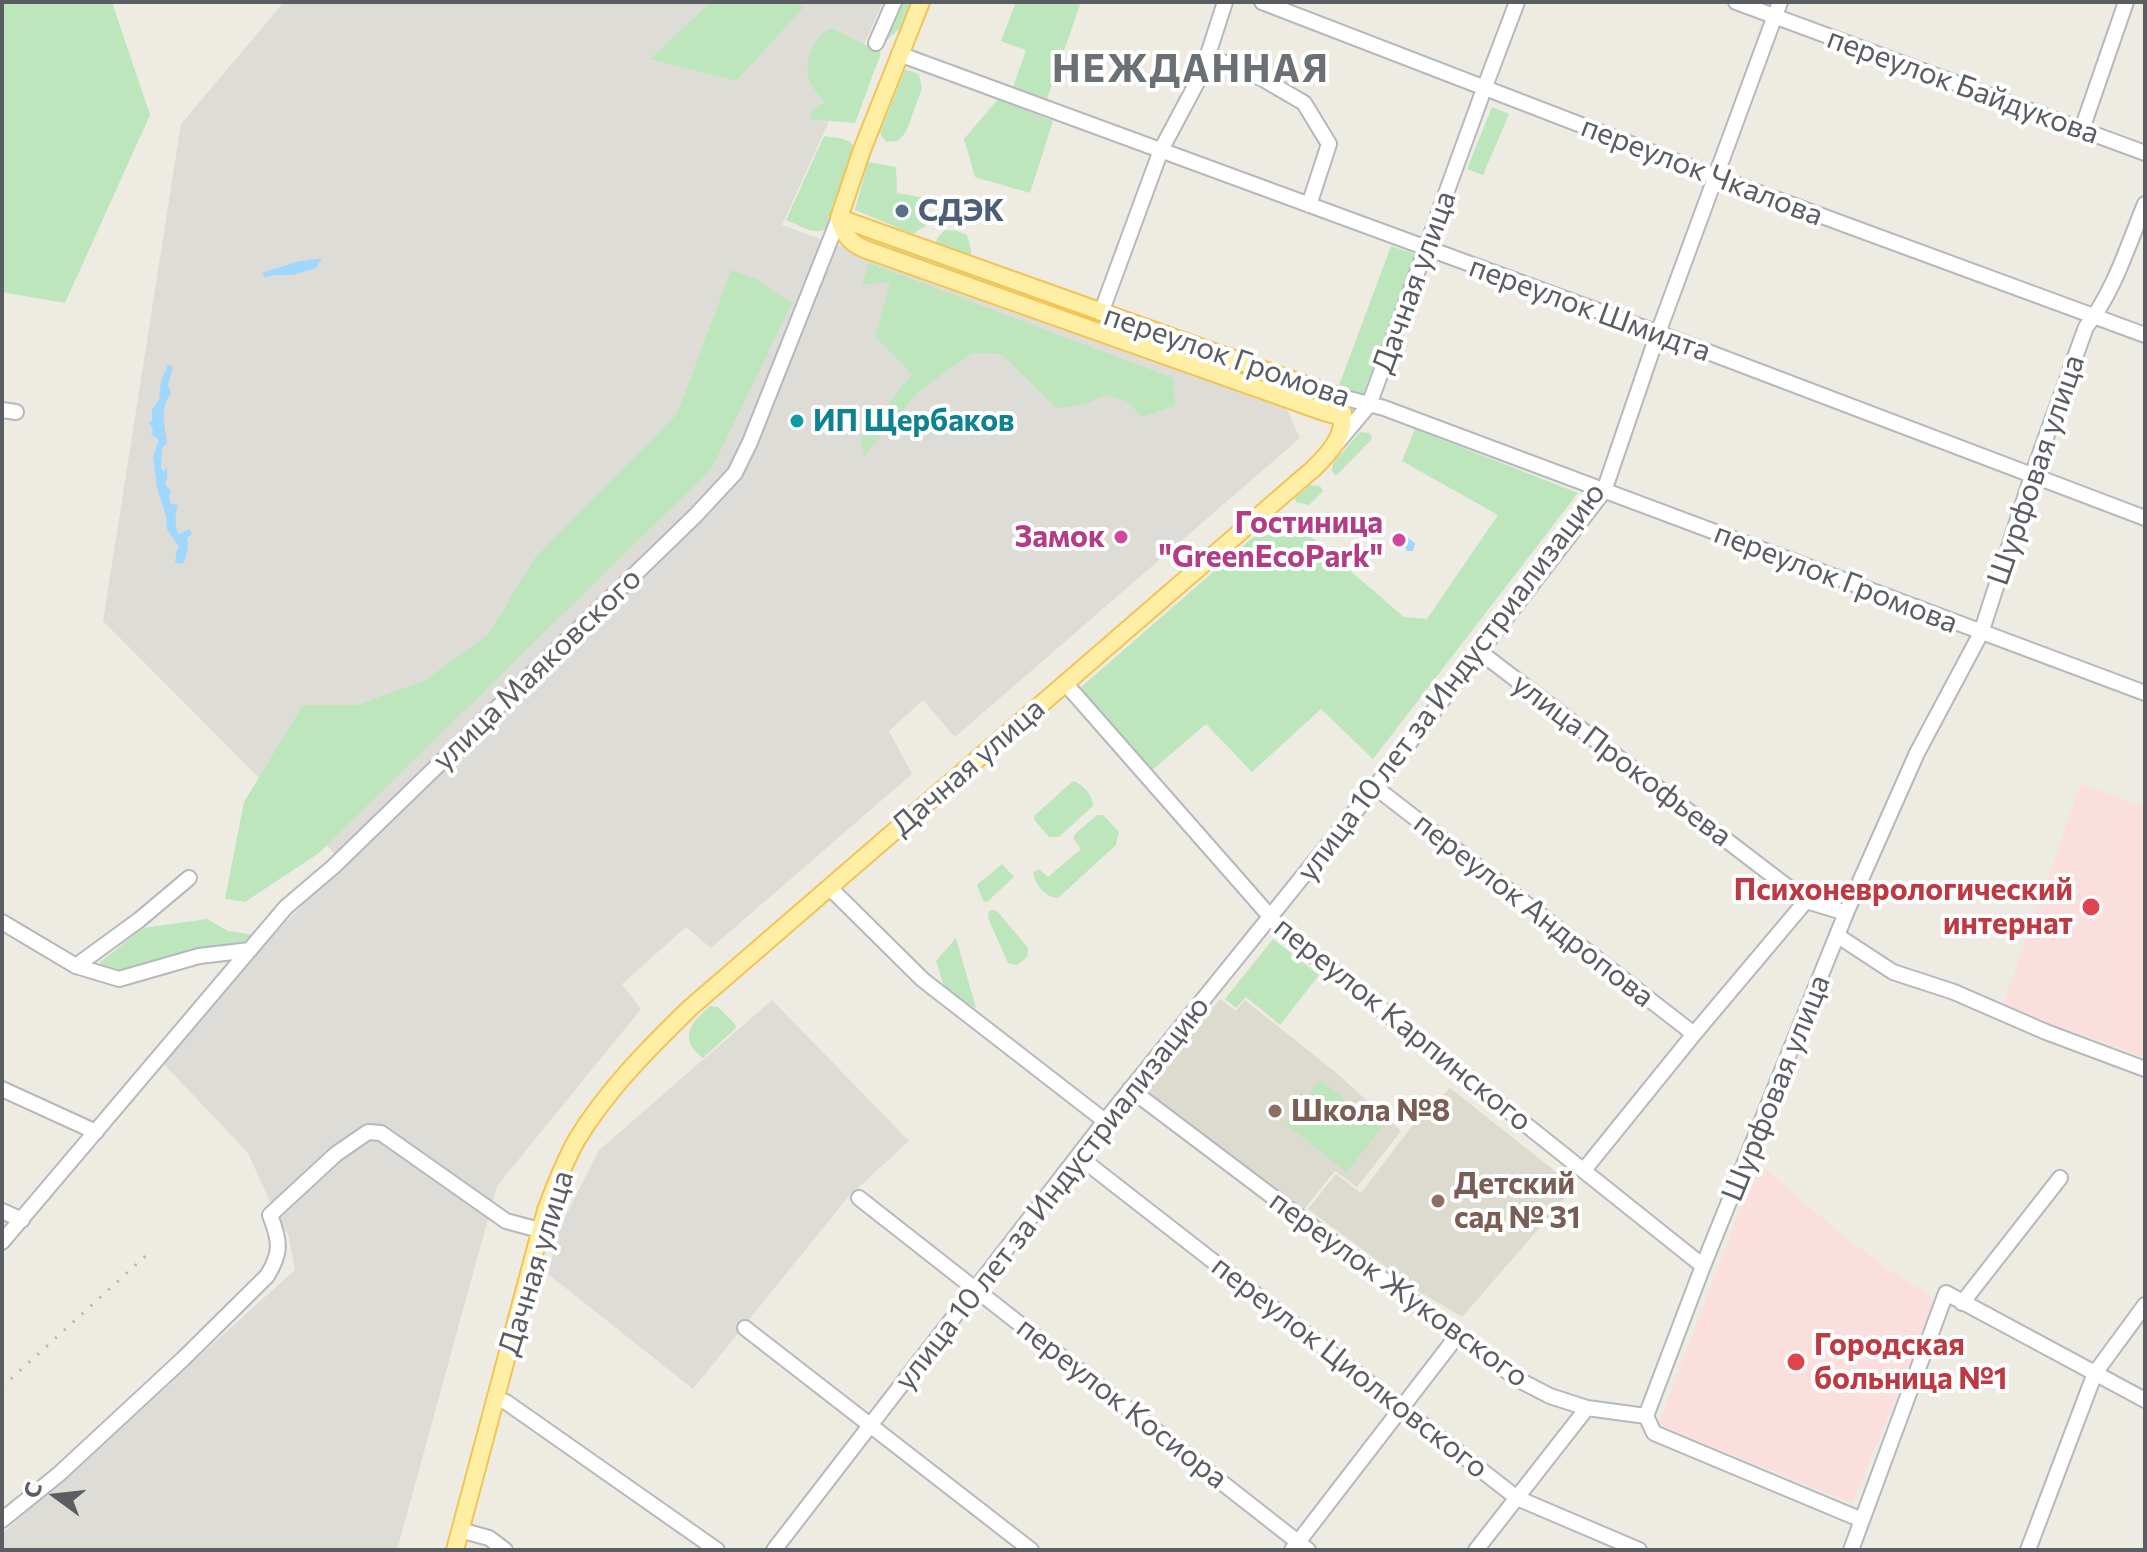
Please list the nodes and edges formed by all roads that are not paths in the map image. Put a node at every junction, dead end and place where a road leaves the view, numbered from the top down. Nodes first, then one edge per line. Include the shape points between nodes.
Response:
1 (894, 2) edge
2 (921, 2) edge
3 (1225, 2) edge
4 (1262, 2) edge
5 (1517, 2) edge
6 (1736, 2) edge
7 (2126, 2) edge
8 (1778, 9) edge
9 (876, 43) dead end
10 (899, 54) junction
11 (1208, 56) junction
12 (1484, 89) junction
13 (2082, 129) junction
14 (1161, 150) junction
15 (2145, 153) edge
16 (1716, 177) junction
17 (2145, 204) edge
18 (1309, 205) junction
19 (839, 218) junction
20 (1426, 248) junction
21 (1101, 313) junction
22 (2095, 316) junction
23 (1658, 333) junction
24 (2145, 335) edge
25 (1334, 395) junction
26 (1369, 405) junction
27 (1324, 412) junction
28 (1343, 413) junction
29 (1330, 445) junction
30 (2032, 476) junction
31 (1604, 491) junction
32 (2145, 518) edge
33 (1981, 633) junction
34 (1480, 652) junction
35 (1062, 680) junction
36 (2145, 693) edge
37 (1375, 787) junction
38 (189, 878) dead end
39 (826, 884) junction
40 (1806, 901) junction
41 (1846, 913) junction
42 (1269, 917) junction
43 (2, 922) edge
44 (1838, 936) junction
45 (250, 950) junction
46 (76, 966) junction
47 (1694, 1034) junction
48 (2145, 1069) edge
49 (2, 1089) edge
50 (1130, 1089) junction
51 (1105, 1121) junction
52 (96, 1132) junction
53 (1078, 1156) junction
54 (1584, 1170) junction
55 (2060, 1178) dead end
56 (859, 1198) dead end
57 (2, 1211) edge
58 (22, 1220) junction
59 (535, 1229) junction
60 (2, 1242) edge
61 (1703, 1266) junction
62 (976, 1288) junction
63 (1962, 1303) junction
64 (2145, 1305) edge
65 (745, 1328) dead end
66 (1457, 1336) junction
67 (2095, 1373) junction
68 (491, 1398) junction
69 (2145, 1400) edge
70 (1402, 1407) junction
71 (1587, 1408) junction
72 (1646, 1416) junction
73 (870, 1425) junction
74 (1517, 1498) junction
75 (2, 1520) edge
76 (1862, 1520) junction
77 (456, 1529) junction
78 (1299, 1547) edge
79 (447, 1550) edge
80 (455, 1550) edge
81 (505, 1550) edge
82 (717, 1550) edge
83 (774, 1550) edge
84 (1031, 1550) edge
85 (1476, 1550) edge
86 (1639, 1550) edge
87 (1851, 1550) edge
88 (2028, 1550) edge

1 - 9 street
2 - 10 main road, улица Маяковского
3 - 11 street
4 - 12 street, переулок Чкалова
5 - 12 street, Дачная улица
6 - 8 street, переулок Байдукова
7 - 13 street
8 - 13 street, переулок Байдукова
8 - 16 street, улица 10 лет за Индустриализацию
10 - 14 street, переулок Шмидта
10 - 19 main road, улица Маяковского
11 - 14 street
11 - 18 street via 1304,103 1329,144
12 - 16 street, переулок Чкалова
12 - 20 street, Дачная улица
13 - 15 street, переулок Байдукова
14 - 18 street, переулок Шмидта
14 - 21 street
16 - 22 street, переулок Чкалова
16 - 23 street, улица 10 лет за Индустриализацию
17 - 22 street, Шурфовая улица
18 - 20 street, переулок Шмидта
19 - 21 main road, переулок Громова
19 - 27 main road, переулок Громова via 846,236 867,250
19 - 45 street, улица Маяковского via 735,473 286,907
20 - 23 street, переулок Шмидта
20 - 26 street, Дачная улица
21 - 25 main road, переулок Громова
22 - 24 street, переулок Чкалова
22 - 30 street, Шурфовая улица via 2086,327
23 - 30 street, переулок Шмидта
23 - 31 street, улица 10 лет за Индустриализацию
25 - 26 street, переулок Громова
25 - 28 main road
26 - 28 street
26 - 29 street, Дачная улица
26 - 31 street, переулок Громова
27 - 28 main road
27 - 29 main road, переулок Громова
28 - 29 main road via 1341,431
29 - 35 main road, Дачная улица via 1304,478
30 - 32 street, переулок Шмидта
30 - 33 street, Шурфовая улица
31 - 33 street, переулок Громова
31 - 34 street, улица 10 лет за Индустриализацию
33 - 36 street, переулок Громова
33 - 41 street, Шурфовая улица via 1917,753
34 - 37 street, улица 10 лет за Индустриализацию
34 - 40 street, улица Прокофьева
35 - 39 main road, Дачная улица
35 - 42 street, переулок Карпинского
37 - 42 street, улица 10 лет за Индустриализацию
37 - 47 street, переулок Андропова
38 - 46 street
39 - 51 street via 923,980
39 - 59 main road, Дачная улица via 659,1033 594,1113
40 - 41 street, улица Прокофьева
40 - 47 street, Шурфовая улица
41 - 44 street, Шурфовая улица
42 - 50 street, улица 10 лет за Индустриализацию
42 - 54 street, переулок Карпинского
43 - 46 street
44 - 48 street via 1893,972
44 - 61 street, Шурфовая улица
45 - 46 street via 199,956 119,979
45 - 52 street, улица Маяковского
47 - 54 street, Шурфовая улица
49 - 52 street
50 - 51 street, улица 10 лет за Индустриализацию
50 - 66 street, переулок Жуковского
51 - 53 street, улица 10 лет за Индустриализацию
52 - 58 street, улица Маяковского
53 - 62 street, улица 10 лет за Индустриализацию
53 - 70 street, переулок Циолковского
54 - 61 street, переулок Карпинского
55 - 63 street
56 - 62 street, переулок Косиора
57 - 58 street
58 - 60 street, улица Маяковского
59 - 68 main road, Дачная улица
59 - 75 street via 506,1221 381,1133 368,1132 270,1215 279,1239 267,1276 59,1474
61 - 72 street, Шурфовая улица
62 - 73 street, улица 10 лет за Индустриализацию
62 - 78 street, переулок Косиора
63 - 67 street
63 - 76 street via 1946,1293
64 - 67 street
65 - 73 street
66 - 70 street
66 - 71 street, переулок Жуковского via 1519,1380
67 - 69 street
67 - 88 street
68 - 77 main road, Дачная улица
68 - 82 street via 506,1402
70 - 74 street, переулок Циолковского
70 - 78 street
71 - 72 street, переулок Жуковского
71 - 74 street
72 - 76 street via 1654,1433
73 - 83 street, улица 10 лет за Индустриализацию
73 - 84 street
74 - 85 street
74 - 86 street, переулок Циолковского
76 - 87 street
77 - 79 main road, Дачная улица
77 - 80 main road, Дачная улица
77 - 81 street via 489,1538

